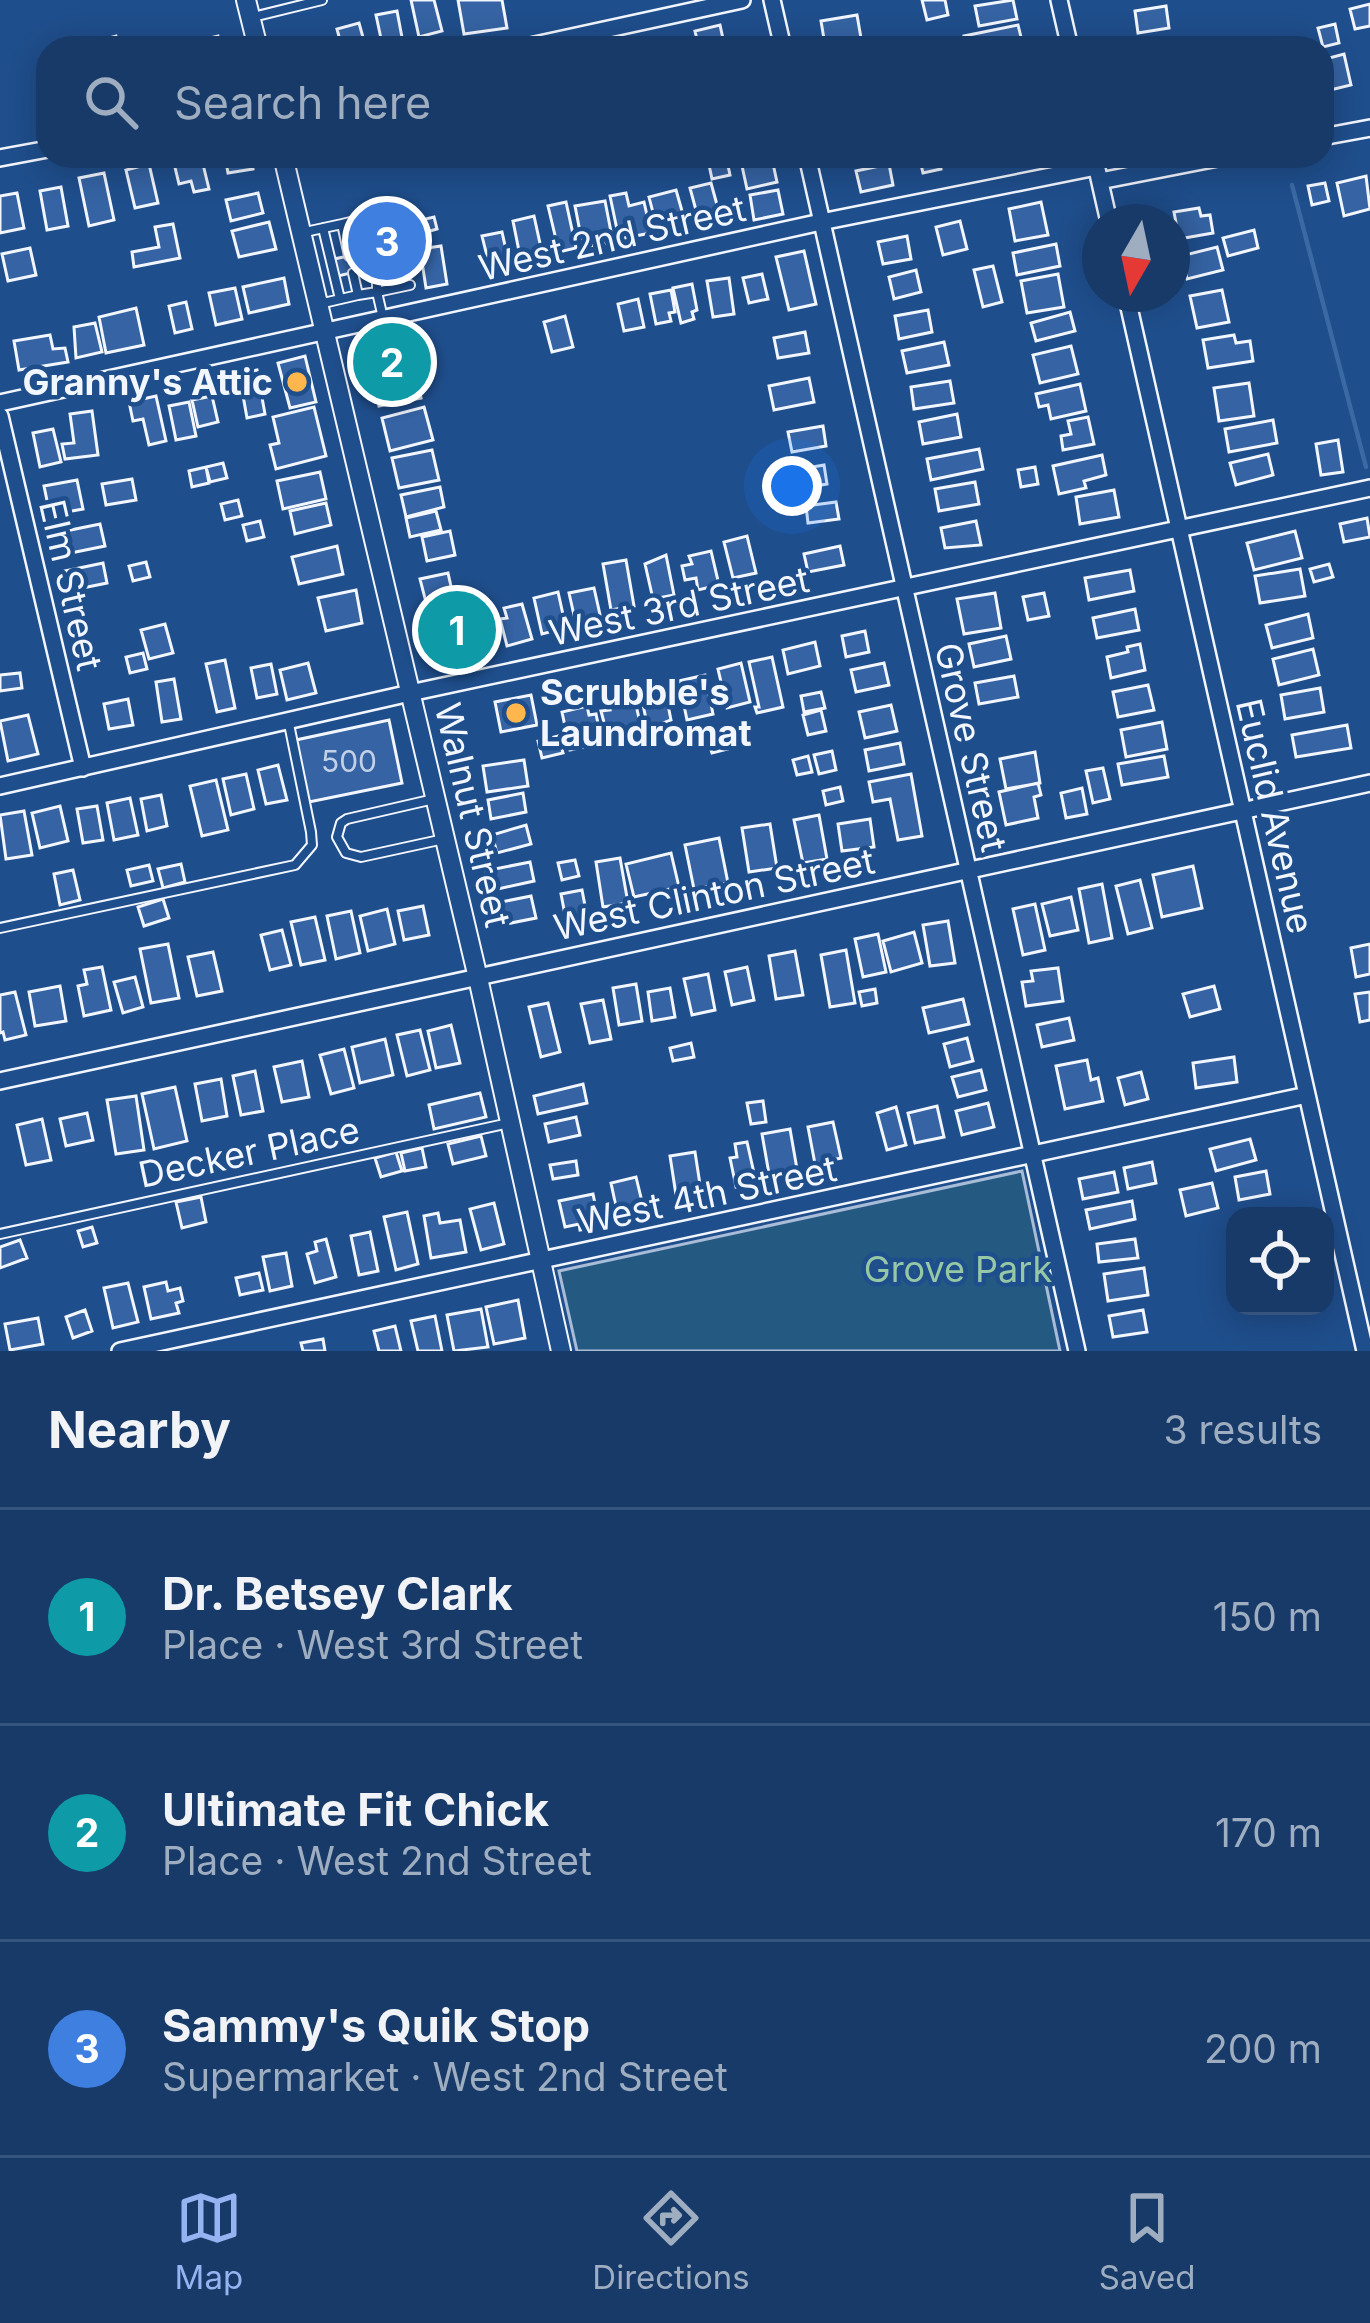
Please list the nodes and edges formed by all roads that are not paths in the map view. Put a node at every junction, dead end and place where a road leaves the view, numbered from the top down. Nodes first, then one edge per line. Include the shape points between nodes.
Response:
1 (322, 0) edge
2 (742, 0) edge
3 (772, 0) edge
4 (1059, 0) edge
5 (248, 9) edge
6 (576, 36) edge
7 (780, 36) edge
8 (1067, 36) edge
9 (1370, 128) edge
10 (1334, 135) edge
11 (36, 151) edge
12 (0, 158) edge
13 (287, 168) edge
14 (810, 168) edge
15 (1097, 168) edge
16 (1105, 204) edge
17 (821, 222) junction
18 (342, 224) junction
19 (323, 228) junction
20 (301, 233) junction
21 (349, 256) dead end
22 (353, 273) dead end
23 (410, 285) dead end
24 (376, 292) junction
25 (358, 295) junction
26 (340, 299) junction
27 (320, 304) junction
28 (1130, 312) edge
29 (384, 319) junction
30 (326, 332) junction
31 (0, 403) edge
32 (0, 416) edge
33 (1370, 488) edge
34 (1180, 529) junction
35 (903, 589) junction
36 (410, 693) junction
37 (289, 724) junction
38 (83, 768) junction
39 (1370, 783) edge
40 (0, 786) edge
41 (436, 799) junction
42 (1242, 810) junction
43 (445, 839) junction
44 (968, 869) junction
45 (0, 928) edge
46 (478, 978) junction
47 (0, 1081) edge
48 (1307, 1096) junction
49 (509, 1123) junction
50 (1034, 1155) junction
51 (0, 1234) edge
52 (542, 1262) junction
53 (120, 1351) edge
54 (561, 1351) edge
55 (1077, 1351) edge
56 (1365, 1351) edge

1 - 5 lane
2 - 6 street
3 - 7 street
4 - 8 street
9 - 10 street
11 - 12 street
13 - 20 street, Walnut Street
14 - 17 street, Grove Street
15 - 16 street
15 - 17 street, West 2nd Street
17 - 29 street, West 2nd Street
17 - 35 street, Grove Street
18 - 19 lane
18 - 21 lane
18 - 24 lane via 363,219
19 - 20 lane
19 - 26 lane
20 - 27 street, Walnut Street
22 - 25 lane
23 - 24 lane
24 - 25 lane
24 - 29 lane
25 - 26 lane
26 - 27 lane
27 - 30 street, Walnut Street
28 - 34 street, Euclid Avenue
29 - 30 street, West 2nd Street
30 - 31 street, West 2nd Street
30 - 36 street, Walnut Street
32 - 38 street, Elm Street
33 - 34 street, West 3rd Street
34 - 35 street, West 3rd Street
34 - 42 street, Euclid Avenue
35 - 36 street, West 3rd Street
35 - 44 street, Grove Street
36 - 37 street, West 3rd Street
36 - 41 street, Walnut Street
37 - 38 street, West 3rd Street
37 - 45 lane via 311,832 295,866
38 - 40 street, West 3rd Street
39 - 42 street, West Clinton Street
41 - 43 street, Walnut Street
41 - 43 lane via 347,819 338,837 346,853 361,857
42 - 44 street, West Clinton Street
42 - 48 street, Euclid Avenue
43 - 46 street, Walnut Street
44 - 46 street, West Clinton Street
44 - 50 street, Grove Street
46 - 47 street, West Clinton Street
46 - 49 street, Walnut Street
48 - 50 street, West 4th Street
48 - 56 street, Euclid Avenue
49 - 51 lane, Decker Place
49 - 52 street, Walnut Street
50 - 52 street, West 4th Street
50 - 55 street, Grove Street
52 - 53 street, West 4th Street
52 - 54 street, Walnut Street

